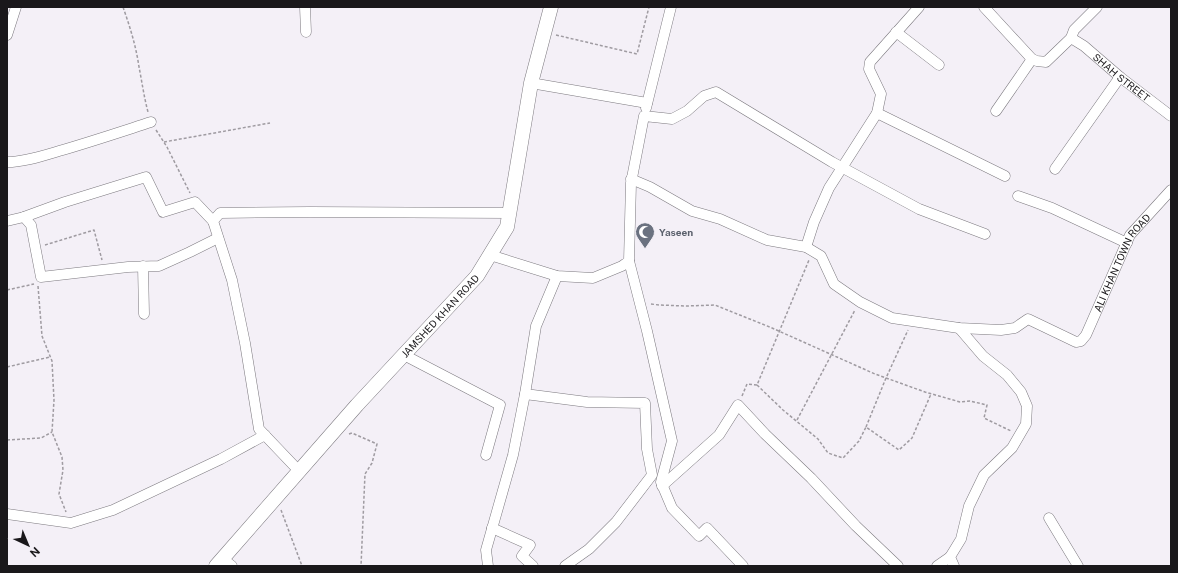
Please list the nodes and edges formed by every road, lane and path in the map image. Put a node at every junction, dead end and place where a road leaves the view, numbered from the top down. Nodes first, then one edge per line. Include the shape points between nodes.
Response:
1 (16, 7) edge
2 (123, 7) edge
3 (304, 7) edge
4 (551, 7) edge
5 (649, 7) edge
6 (671, 7) edge
7 (919, 7) edge
8 (984, 7) edge
9 (1097, 7) edge
10 (306, 32) dead end
11 (544, 32) junction
12 (896, 32) junction
13 (7, 35) edge
14 (1071, 38) junction
15 (1032, 59) junction
16 (939, 65) dead end
17 (1120, 77) junction
18 (531, 83) junction
19 (647, 102) junction
20 (877, 112) junction
21 (996, 112) dead end
22 (644, 116) junction
23 (1171, 116) edge
24 (151, 122) junction
25 (270, 123) dead end
26 (164, 142) junction
27 (7, 162) edge
28 (843, 167) junction
29 (1055, 169) dead end
30 (1005, 176) dead end
31 (631, 179) junction
32 (1171, 190) edge
33 (1018, 196) dead end
34 (195, 202) junction
35 (509, 213) junction
36 (24, 217) junction
37 (7, 221) edge
38 (213, 221) junction
39 (985, 234) dead end
40 (218, 238) junction
41 (1127, 243) junction
42 (36, 248) junction
43 (810, 249) junction
44 (490, 255) junction
45 (629, 261) junction
46 (143, 266) junction
47 (104, 270) junction
48 (557, 276) junction
49 (7, 290) edge
50 (639, 301) junction
51 (860, 302) junction
52 (144, 314) dead end
53 (910, 321) junction
54 (959, 328) junction
55 (780, 332) junction
56 (404, 355) junction
57 (832, 355) junction
58 (50, 357) junction
59 (7, 367) edge
60 (886, 378) junction
61 (757, 385) junction
62 (525, 394) junction
63 (931, 394) junction
64 (738, 405) junction
65 (796, 421) junction
66 (866, 427) junction
67 (52, 432) junction
68 (346, 434) dead end
69 (265, 435) junction
70 (1020, 435) junction
71 (7, 440) edge
72 (486, 454) dead end
73 (299, 471) junction
74 (662, 486) junction
75 (276, 497) junction
76 (7, 514) edge
77 (1050, 518) dead end
78 (71, 523) junction
79 (492, 528) junction
80 (952, 562) edge
81 (223, 563) edge
82 (302, 566) edge
83 (361, 566) edge
84 (488, 566) edge
85 (533, 566) edge
86 (564, 566) edge
87 (743, 566) edge
88 (898, 566) edge
89 (937, 566) edge
90 (1078, 566) edge

1 - 13 street
2 - 24 path via 131,30
3 - 10 street
4 - 11 street, JAMSHED KHAN ROAD
5 - 11 path via 637,54
6 - 19 street
7 - 12 street
8 - 15 street
9 - 14 street via 1074,30
11 - 18 street, JAMSHED KHAN ROAD
12 - 16 street
12 - 20 street via 870,62 869,69 881,94
14 - 15 street via 1046,62
14 - 17 street, SHAH STREET
15 - 21 street
17 - 23 street, SHAH STREET
17 - 29 street
18 - 19 street
18 - 35 street, JAMSHED KHAN ROAD
19 - 22 street
20 - 28 street
20 - 30 street
22 - 28 street via 672,119 688,111 704,96 716,92
22 - 31 street
24 - 26 path
24 - 27 street via 41,156
25 - 26 path
26 - 34 path
28 - 39 street via 919,209
28 - 43 street via 829,188 814,222
31 - 43 street via 692,210 720,219 767,240
31 - 45 street
32 - 41 street, ALI KHAN TOWN ROAD via 1130,235
33 - 41 street via 1052,208
34 - 36 street via 164,212 146,177
34 - 38 street
35 - 38 street via 220,213
35 - 44 street, JAMSHED KHAN ROAD via 507,227
36 - 37 street
36 - 42 street via 31,225
38 - 40 street
40 - 46 street via 159,266
40 - 69 street via 232,280 259,429
41 - 54 street, ALI KHAN TOWN ROAD via 1081,341 1076,342 1028,319 1015,328 1008,329
42 - 47 street via 41,277
42 - 47 path via 94,230
43 - 51 street via 821,256 834,284
43 - 55 path
44 - 48 street
44 - 56 street, JAMSHED KHAN ROAD via 477,276
45 - 48 street via 593,278
45 - 50 street
46 - 47 street
46 - 52 street
48 - 62 street via 536,326
49 - 58 path via 38,284 42,336
50 - 55 path via 659,305 715,305
50 - 74 street via 672,442
51 - 53 street via 892,318
51 - 57 path
53 - 54 street
53 - 60 path via 908,331
54 - 70 street via 983,356 1007,375 1021,392 1027,406 1026,424
55 - 57 path
55 - 61 path
56 - 72 street via 500,404
56 - 73 street, JAMSHED KHAN ROAD
57 - 60 path
57 - 65 path
58 - 59 path
58 - 67 path via 54,400
60 - 63 path
60 - 66 path
61 - 64 path via 747,384
61 - 65 path
62 - 79 street via 513,455
62 - 86 street via 587,402 645,402 647,448 652,475 616,522 589,549
63 - 66 path via 912,438 899,450
63 - 70 path via 960,402 986,405 984,418
64 - 74 street via 719,435
64 - 88 street
65 - 66 path via 818,439 828,453 844,458 859,441
67 - 71 path via 41,438
67 - 78 path via 62,457 63,470 59,494
68 - 83 path via 352,433 377,444 372,463 365,474
69 - 73 street
69 - 78 street via 221,459 113,510
70 - 80 street via 1012,448 984,475 969,506
73 - 75 street, JAMSHED KHAN ROAD
74 - 87 street via 672,508 699,536 707,528
75 - 81 street, JAMSHED KHAN ROAD
75 - 82 path
76 - 78 street
77 - 90 street
79 - 84 street via 486,550
79 - 85 street via 530,545 522,556
80 - 89 street

